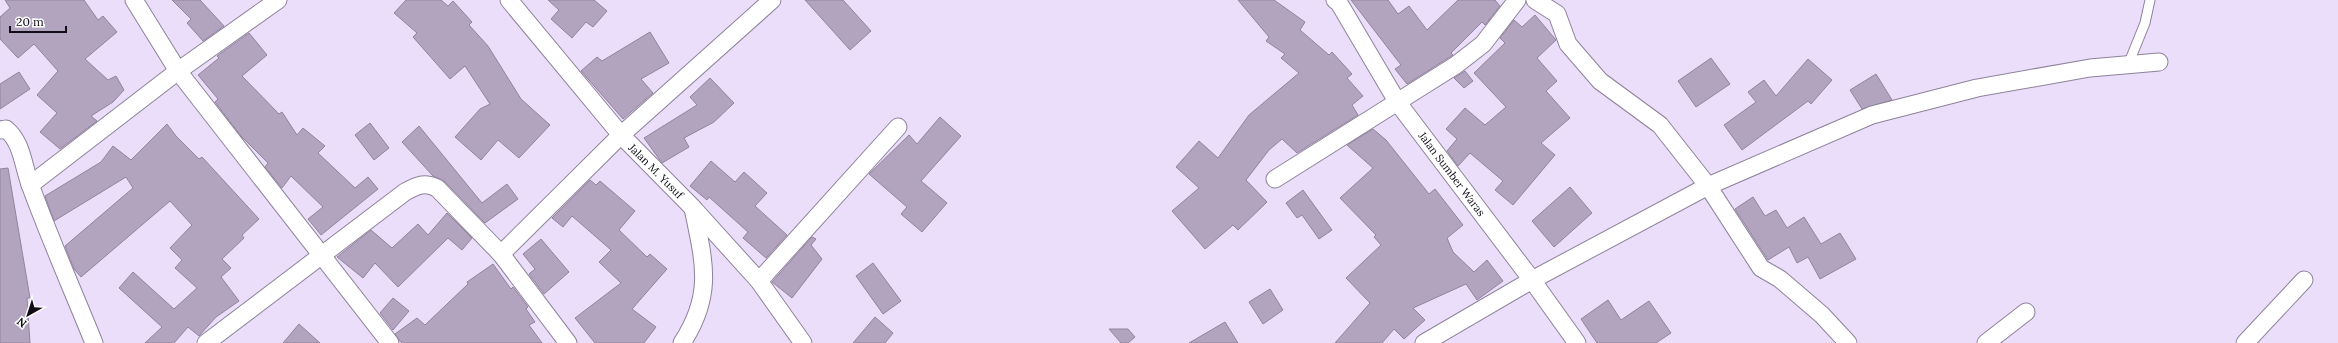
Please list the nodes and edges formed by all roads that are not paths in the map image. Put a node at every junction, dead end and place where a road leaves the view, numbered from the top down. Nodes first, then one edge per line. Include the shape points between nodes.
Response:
1 (134, 0) edge
2 (278, 0) edge
3 (509, 0) edge
4 (772, 0) edge
5 (1334, 0) edge
6 (1517, 0) edge
7 (1535, 0) edge
8 (2150, 0) edge
9 (2159, 62) dead end
10 (2128, 65) junction
11 (178, 70) junction
12 (1398, 103) junction
13 (898, 127) dead end
14 (0, 130) edge
15 (621, 135) junction
16 (1275, 179) dead end
17 (30, 186) junction
18 (1708, 186) junction
19 (693, 208) junction
20 (501, 254) junction
21 (323, 256) junction
22 (1532, 280) junction
23 (2304, 280) dead end
24 (759, 281) junction
25 (2026, 312) dead end
26 (94, 343) edge
27 (206, 343) edge
28 (390, 343) edge
29 (568, 343) edge
30 (682, 343) edge
31 (803, 343) edge
32 (1424, 343) edge
33 (1577, 343) edge
34 (1848, 343) edge
35 (1986, 343) edge
36 (2245, 343) edge

1 - 11 street
2 - 11 street
3 - 15 street, Jalan M. Yusuf
4 - 15 street
5 - 12 street, Jalan Sumber Waras via 1339,4
6 - 12 street via 1478,48 1456,66
7 - 18 street via 1557,14 1568,44 1600,82 1660,125
8 - 10 lane via 2145,23
9 - 10 street
10 - 18 street via 2090,68 1977,88 1872,114
11 - 17 street
11 - 21 street
12 - 16 street
12 - 22 street, Jalan Sumber Waras
13 - 24 street
14 - 17 street via 6,129 14,136
15 - 19 street, Jalan M. Yusuf
15 - 20 street
17 - 26 street
18 - 22 street
18 - 34 street via 1761,268 1780,279 1822,315
19 - 24 street, Jalan M. Yusuf
19 - 30 street via 705,266 702,296 693,326
20 - 21 street via 438,188 427,183 405,192
20 - 29 street
21 - 27 street
21 - 28 street
22 - 32 street
22 - 33 street, Jalan Sumber Waras
23 - 36 street
24 - 31 street, Jalan M. Yusuf
25 - 35 street

